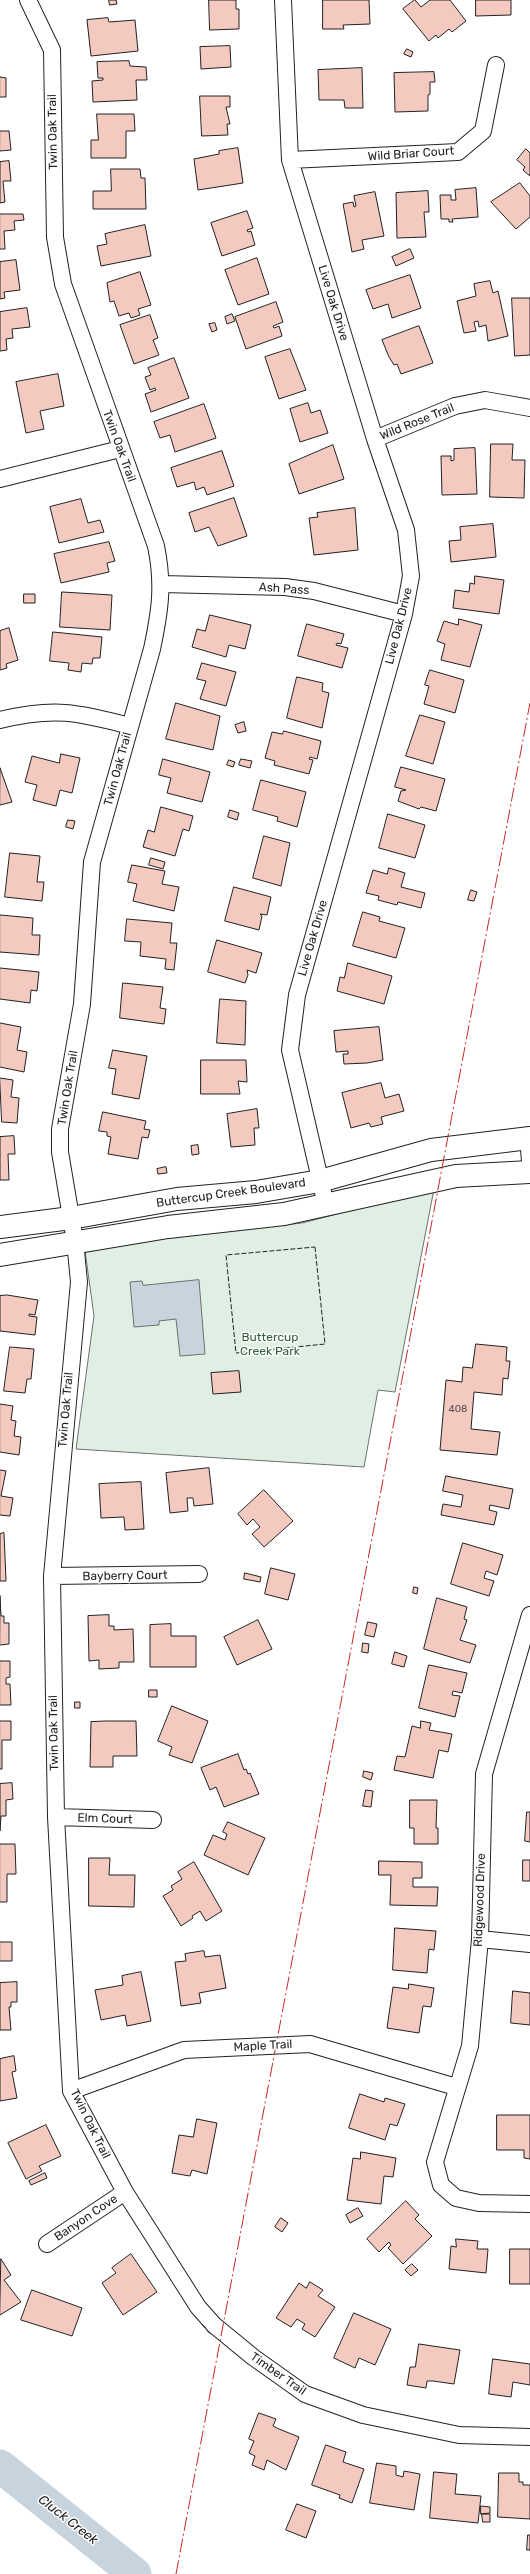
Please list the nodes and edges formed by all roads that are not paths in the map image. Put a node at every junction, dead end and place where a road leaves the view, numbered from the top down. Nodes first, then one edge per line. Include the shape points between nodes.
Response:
1 (28, 0) edge
2 (283, 0) edge
3 (496, 65) dead end
4 (290, 160) junction
5 (530, 408) edge
6 (375, 439) junction
7 (120, 449) junction
8 (0, 479) edge
9 (162, 584) junction
10 (404, 614) junction
11 (0, 720) edge
12 (130, 726) junction
13 (529, 1138) edge
14 (530, 1161) edge
15 (530, 1172) edge
16 (320, 1181) junction
17 (326, 1205) junction
18 (71, 1218) junction
19 (0, 1226) edge
20 (75, 1241) junction
21 (0, 1254) edge
22 (198, 1574) dead end
23 (52, 1576) junction
24 (530, 1615) edge
25 (56, 1817) junction
26 (153, 1820) dead end
27 (480, 1939) junction
28 (530, 1944) edge
29 (456, 2087) junction
30 (71, 2091) junction
31 (125, 2192) junction
32 (530, 2204) edge
33 (47, 2244) dead end
34 (530, 2437) edge

1 - 7 street, Twin Oak Trail via 52,50 55,237 63,284
2 - 4 street, Live Oak Drive
3 - 4 street, Wild Briar Court via 483,131 458,152
4 - 6 street, Live Oak Drive
5 - 6 street, Wild Rose Trail via 486,400 455,406
6 - 10 street, Live Oak Drive via 406,530 411,576
7 - 8 street
7 - 9 street, Twin Oak Trail via 156,546
9 - 10 street, Ash Pass via 285,587 314,591
9 - 12 street, Twin Oak Trail via 160,614
10 - 16 street, Live Oak Drive via 293,1017 290,1050
11 - 12 street via 47,711 83,713
12 - 18 street, Twin Oak Trail via 92,862 88,889 82,1004 60,1129 60,1152
13 - 14 street
13 - 16 street, Buttercup Creek Boulevard via 431,1150
15 - 17 street, Buttercup Creek Boulevard via 456,1176
16 - 17 street, Live Oak Drive
16 - 18 street, Buttercup Creek Boulevard via 256,1192 177,1199
17 - 20 street, Buttercup Creek Boulevard via 284,1214
18 - 19 street, Buttercup Creek Boulevard
18 - 20 street, Twin Oak Trail
20 - 21 street, Buttercup Creek Boulevard
20 - 23 street, Twin Oak Trail via 79,1282
22 - 23 street, Bayberry Court
23 - 25 street, Twin Oak Trail
24 - 27 street, Ridgewood Drive via 484,1774
25 - 26 street, Elm Court
25 - 30 street, Twin Oak Trail
27 - 28 street
27 - 29 street, Ridgewood Drive via 470,2046
29 - 30 street, Maple Trail via 310,2044 184,2050
29 - 32 street, Ridgewood Drive via 435,2162 441,2185 456,2198 478,2203
30 - 31 street, Twin Oak Trail
31 - 33 street, Banyon Cove
31 - 34 street, Timber Trail via 202,2312 253,2357 305,2394 364,2415 459,2435

